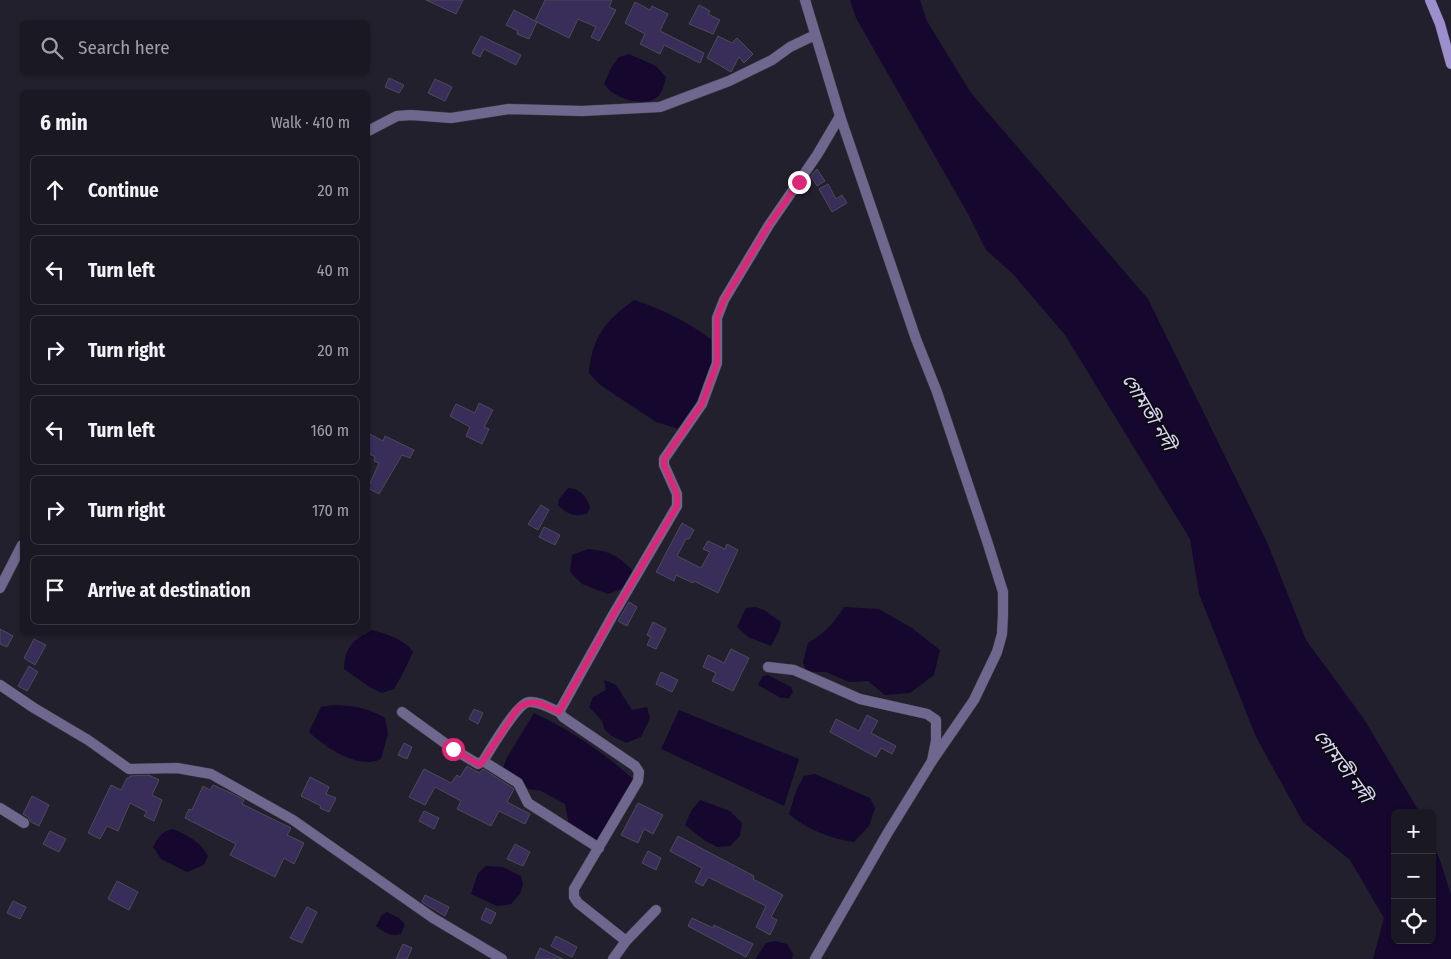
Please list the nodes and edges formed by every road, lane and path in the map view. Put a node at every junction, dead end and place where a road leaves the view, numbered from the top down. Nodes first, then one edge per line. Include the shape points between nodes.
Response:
1 (805, 0) edge
2 (1430, 0) edge
3 (815, 34) junction
4 (1451, 64) edge
5 (840, 116) junction
6 (370, 129) edge
7 (20, 549) edge
8 (0, 588) edge
9 (768, 667) dead end
10 (0, 685) edge
11 (402, 712) dead end
12 (559, 712) junction
13 (483, 761) junction
14 (932, 762) junction
15 (0, 808) edge
16 (24, 823) dead end
17 (599, 848) junction
18 (656, 910) dead end
19 (626, 941) junction
20 (497, 958) edge
21 (613, 959) edge
22 (815, 959) edge

1 - 3 street
2 - 4 main road
3 - 5 street
3 - 6 street via 737,77 660,107 582,111 509,109 451,118 397,116
5 - 12 street via 724,300 717,318 717,363 702,404 664,459 677,494 677,506
5 - 14 street via 1003,592 1002,634 997,652 974,700
7 - 8 street
9 - 14 street via 794,670 860,698 927,714 936,720
10 - 20 street via 129,769 177,768 211,774 293,820
11 - 13 street via 453,749 478,764
12 - 13 street via 527,702 518,708
12 - 17 street via 639,772 638,781
13 - 17 street via 518,783 528,803
14 - 22 street
15 - 16 street
17 - 19 street via 574,889 574,898
18 - 19 street
19 - 21 street

